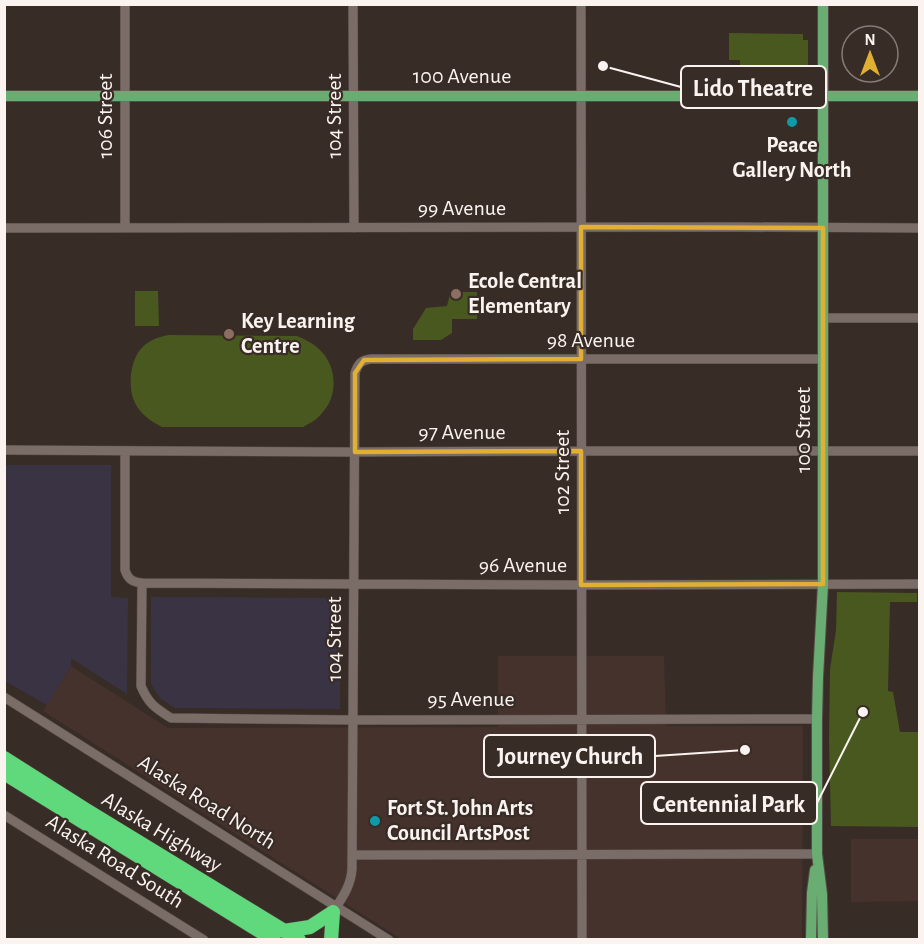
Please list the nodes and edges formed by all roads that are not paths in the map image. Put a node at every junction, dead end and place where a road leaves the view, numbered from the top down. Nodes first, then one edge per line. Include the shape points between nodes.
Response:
1 (125, 4) edge
2 (353, 4) edge
3 (581, 4) edge
4 (823, 4) edge
5 (4, 96) edge
6 (125, 96) junction
7 (353, 96) junction
8 (581, 96) junction
9 (822, 96) junction
10 (920, 96) edge
11 (581, 227) junction
12 (4, 228) edge
13 (125, 228) junction
14 (354, 228) junction
15 (823, 228) junction
16 (920, 228) edge
17 (823, 318) junction
18 (920, 318) edge
19 (581, 359) junction
20 (822, 359) junction
21 (360, 363) joint
22 (4, 450) edge
23 (125, 451) junction
24 (581, 451) junction
25 (920, 451) edge
26 (355, 452) junction
27 (823, 452) junction
28 (142, 583) junction
29 (354, 584) junction
30 (823, 584) junction
31 (920, 584) edge
32 (581, 585) junction
33 (4, 697) edge
34 (582, 718) junction
35 (817, 719) junction
36 (353, 720) junction
37 (4, 758) edge
38 (4, 773) edge
39 (4, 815) edge
40 (817, 854) junction
41 (352, 855) junction
42 (582, 855) junction
43 (335, 909) junction
44 (256, 928) junction
45 (279, 935) edge
46 (204, 939) edge
47 (265, 939) edge
48 (299, 939) edge
49 (306, 939) edge
50 (331, 939) edge
51 (389, 939) edge
52 (582, 939) edge
53 (811, 939) edge
54 (823, 939) edge

1 - 6 street, 106 Street
2 - 7 street, 104 Street
3 - 8 street, 102 Street
4 - 9 main road, 100 Street
5 - 6 main road, 100 Avenue
6 - 7 main road, 100 Avenue
6 - 13 street, 106 Street
7 - 8 main road, 100 Avenue
7 - 14 street, 104 Street
8 - 9 main road, 100 Avenue
8 - 11 street, 102 Street
9 - 10 main road, 100 Avenue
9 - 15 main road, 100 Street
11 - 14 street, 99 Avenue
11 - 15 street, 99 Avenue
11 - 19 street, 102 Street
12 - 13 street, 99 Avenue
13 - 14 street, 99 Avenue
15 - 16 street, 99 Avenue
15 - 17 main road, 100 Street
17 - 18 street
17 - 20 main road, 100 Street
19 - 20 street, 98 Avenue
19 - 21 street, 98 Avenue via 371,358
19 - 24 street, 102 Street
20 - 27 main road, 100 Street
21 - 26 street, 104 Street via 355,373
22 - 23 street, 97 Avenue
23 - 26 street, 97 Avenue
23 - 28 street, 96 Avenue via 125,570 128,578
24 - 26 street, 97 Avenue
24 - 27 street, 97 Avenue
24 - 32 street, 102 Street
25 - 27 street, 97 Avenue
26 - 29 street, 104 Street
27 - 30 main road, 100 Street
28 - 29 street, 96 Avenue
28 - 36 street, 95 Avenue via 141,686 153,706 171,718
29 - 32 street, 96 Avenue
29 - 36 street, 104 Street
30 - 31 street, 96 Avenue
30 - 32 street, 96 Avenue
30 - 35 main road, 100 Street
32 - 34 street, 102 Street
33 - 43 street, Alaska Road North
34 - 35 street, 95 Avenue
34 - 36 street, 95 Avenue
34 - 42 street, 102 Street
35 - 40 main road, 100 Street
36 - 41 street, 104 Street
37 - 45 highway, Alaska Highway
38 - 44 highway, Alaska Highway
39 - 46 street, Alaska Road South
40 - 42 street
40 - 53 main road, 100 Street
40 - 54 main road, 100 Street
41 - 42 street
41 - 43 street, 104 Street via 351,881
42 - 52 street, 102 Street
43 - 45 highway via 309,927
43 - 49 highway
43 - 50 highway
43 - 51 street, Alaska Road North
44 - 45 highway, Alaska Highway
44 - 47 highway
45 - 48 highway, Alaska Highway

